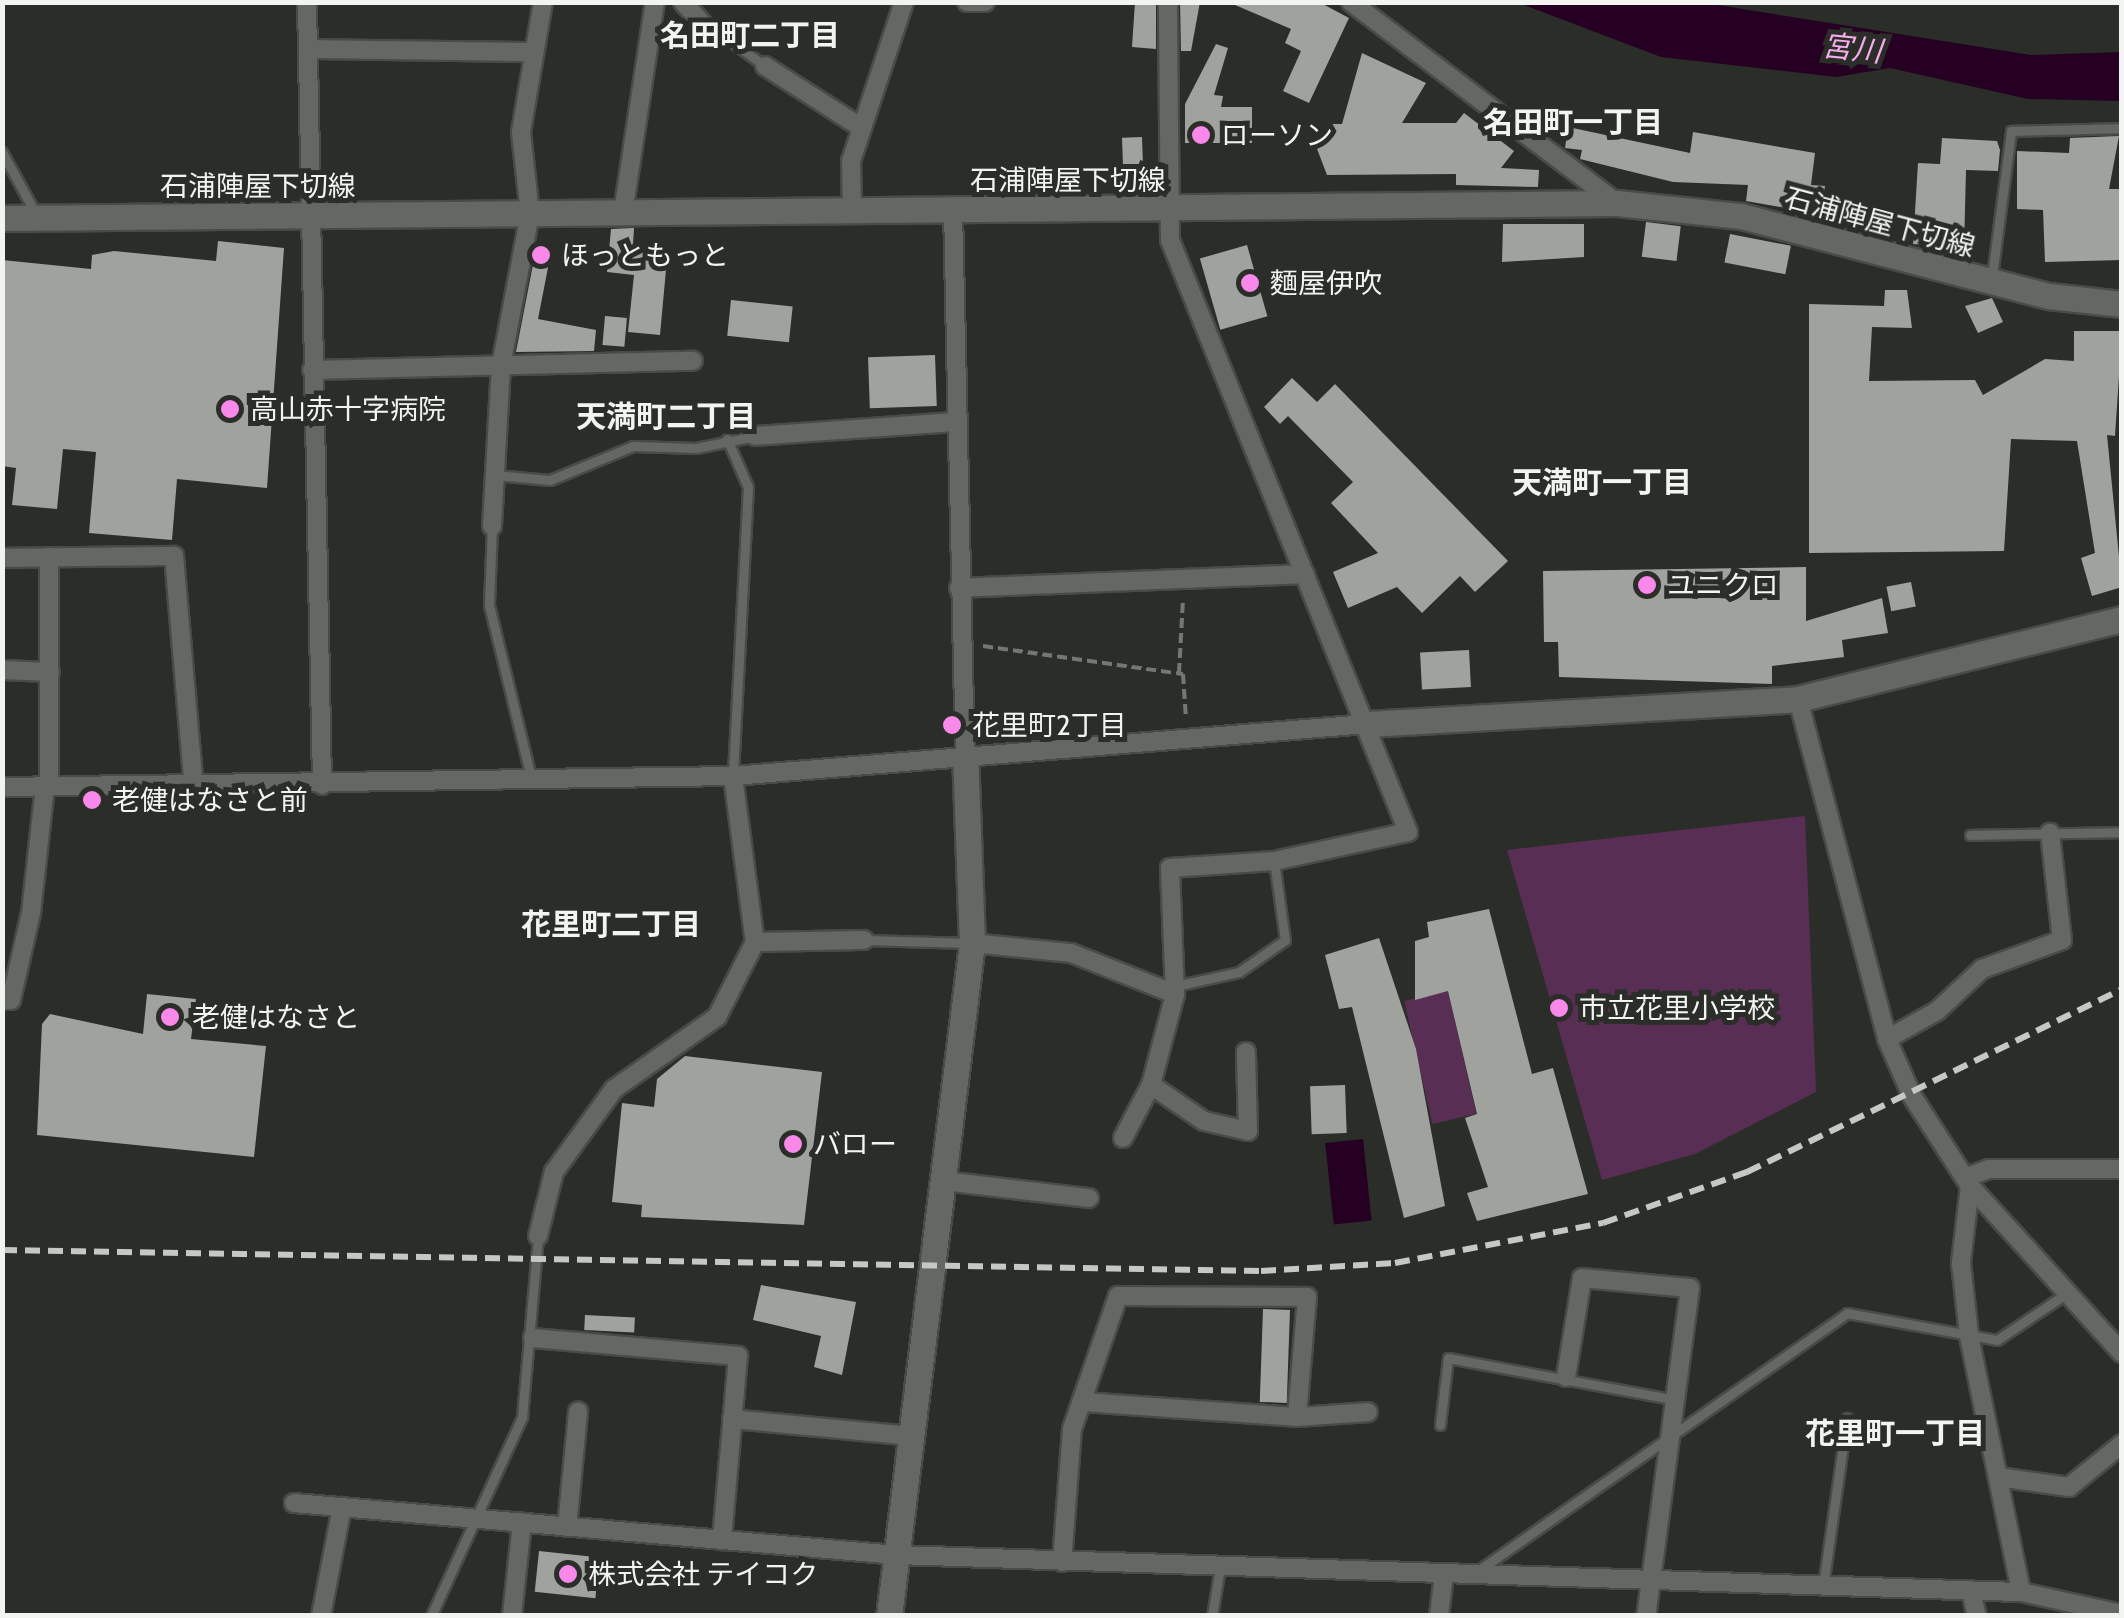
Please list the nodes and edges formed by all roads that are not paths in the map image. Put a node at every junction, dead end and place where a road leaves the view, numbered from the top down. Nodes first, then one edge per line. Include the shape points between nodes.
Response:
1 (307, 2) edge
2 (542, 2) edge
3 (655, 2) edge
4 (682, 2) edge
5 (904, 2) edge
6 (967, 2) edge
7 (985, 2) edge
8 (1168, 2) edge
9 (1351, 2) edge
10 (704, 25) joint
11 (308, 49) junction
12 (533, 52) junction
13 (765, 66) joint
14 (862, 128) junction
15 (2122, 128) edge
16 (2, 152) edge
17 (1617, 203) junction
18 (953, 209) junction
19 (1166, 210) junction
20 (852, 211) junction
21 (623, 213) junction
22 (530, 214) junction
23 (309, 215) junction
24 (2, 218) edge
25 (37, 218) junction
26 (1990, 281) junction
27 (2122, 304) edge
28 (692, 361) dead end
29 (501, 366) junction
30 (312, 370) junction
31 (957, 422) junction
32 (755, 436) joint
33 (727, 438) junction
34 (494, 475) junction
35 (492, 526) joint
36 (49, 557) junction
37 (2, 558) edge
38 (1305, 574) junction
39 (959, 588) junction
40 (2122, 619) edge
41 (2, 670) edge
42 (50, 672) junction
43 (1798, 700) junction
44 (1367, 724) junction
45 (964, 756) junction
46 (733, 776) junction
47 (322, 784) junction
48 (532, 784) junction
49 (2, 787) edge
50 (47, 787) junction
51 (194, 787) junction
52 (2122, 832) edge
53 (2050, 833) junction
54 (1970, 836) dead end
55 (1274, 861) junction
56 (864, 940) joint
57 (755, 942) junction
58 (972, 943) junction
59 (1175, 990) junction
60 (2, 1000) edge
61 (1886, 1040) junction
62 (1246, 1052) dead end
63 (1151, 1085) junction
64 (1123, 1138) dead end
65 (2122, 1169) edge
66 (944, 1181) junction
67 (1968, 1182) junction
68 (1088, 1198) dead end
69 (538, 1236) joint
70 (2067, 1293) junction
71 (1969, 1336) junction
72 (533, 1338) junction
73 (2122, 1353) edge
74 (1566, 1377) junction
75 (1672, 1400) junction
76 (1082, 1402) junction
77 (578, 1412) dead end
78 (1368, 1412) dead end
79 (1297, 1417) junction
80 (1848, 1418) dead end
81 (732, 1419) junction
82 (1440, 1424) dead end
83 (912, 1436) junction
84 (1666, 1436) junction
85 (2122, 1444) edge
86 (1998, 1476) junction
87 (294, 1502) dead end
88 (342, 1507) junction
89 (475, 1519) junction
90 (522, 1523) junction
91 (567, 1527) junction
92 (722, 1540) junction
93 (897, 1555) junction
94 (1062, 1562) junction
95 (1220, 1567) junction
96 (1444, 1574) junction
97 (1473, 1575) junction
98 (1647, 1580) junction
99 (1823, 1586) junction
100 (1971, 1591) junction
101 (2021, 1592) junction
102 (2122, 1614) edge
103 (321, 1616) edge
104 (431, 1616) edge
105 (512, 1616) edge
106 (889, 1616) edge
107 (1212, 1616) edge
108 (1439, 1616) edge
109 (1646, 1616) edge
110 (1977, 1616) edge

1 - 11 street
2 - 12 street
3 - 21 street
4 - 10 street
5 - 14 street
6 - 7 street
8 - 19 street
9 - 17 street
10 - 13 lane via 709,20
11 - 12 street
11 - 23 street
12 - 22 street via 520,172
13 - 14 street
14 - 20 street
15 - 26 lane via 2011,131
16 - 25 lane
17 - 19 main road, 石浦陣屋下切線
17 - 26 main road, 石浦陣屋下切線 via 1741,216
18 - 19 main road, 石浦陣屋下切線
18 - 20 main road, 石浦陣屋下切線
18 - 31 street
19 - 38 street via 1170,240
20 - 21 main road, 石浦陣屋下切線
21 - 22 main road, 石浦陣屋下切線
22 - 23 main road, 石浦陣屋下切線
22 - 29 street
23 - 25 main road, 石浦陣屋下切線
23 - 30 street
24 - 25 main road, 石浦陣屋下切線
26 - 27 main road, 石浦陣屋下切線
28 - 29 street
29 - 30 street
29 - 34 street
30 - 47 street
31 - 32 street
31 - 39 street
32 - 33 lane
33 - 34 lane via 633,446 550,480
33 - 46 lane via 748,487
34 - 35 street
35 - 48 lane via 489,605
36 - 37 street
36 - 42 street
36 - 51 street via 174,556
38 - 39 street
38 - 44 street
39 - 45 street
40 - 43 main road
41 - 42 street
42 - 50 street
43 - 44 main road
43 - 61 street
44 - 45 street
44 - 55 street via 1408,832
45 - 46 street
45 - 58 main road
46 - 48 street
46 - 57 street
47 - 48 street
47 - 51 street
49 - 50 street
50 - 51 street
50 - 60 street via 31,914 11,1000
52 - 53 lane
53 - 54 lane
53 - 61 street via 2062,940 1982,969 1937,1011
55 - 59 lane via 1285,940 1239,972
55 - 59 street via 1170,868
56 - 57 street
56 - 58 lane
57 - 69 street via 716,1018 614,1089 554,1172
58 - 59 street via 1072,954
58 - 66 main road
59 - 63 street
61 - 67 street
62 - 63 street via 1248,1131 1204,1121
63 - 64 street
65 - 67 street via 1988,1169
66 - 68 street
66 - 83 main road
67 - 70 street
67 - 71 street via 1960,1263
69 - 72 lane
70 - 71 lane via 2010,1336
70 - 73 street
71 - 84 lane via 1847,1312
71 - 86 street
72 - 81 street via 738,1356
72 - 89 lane via 522,1417
74 - 75 lane
74 - 75 street via 1582,1278 1690,1288
74 - 82 lane via 1448,1358
75 - 84 street
76 - 79 street
76 - 79 street via 1118,1296 1306,1297
76 - 94 street
77 - 91 street
78 - 79 street
80 - 99 lane
81 - 83 street
81 - 92 street
83 - 93 main road
84 - 97 lane
84 - 98 street via 1656,1564
85 - 86 street via 2069,1487
86 - 101 street
87 - 88 street
88 - 89 street
88 - 103 street
89 - 90 street
89 - 104 lane
90 - 91 street
90 - 105 street
91 - 92 street
92 - 93 street
93 - 94 street
93 - 106 main road
94 - 95 street
95 - 96 street
95 - 107 lane
96 - 97 street
96 - 108 street
97 - 98 street
98 - 99 street
98 - 109 street
99 - 100 street
100 - 101 street
100 - 110 street
101 - 102 street

